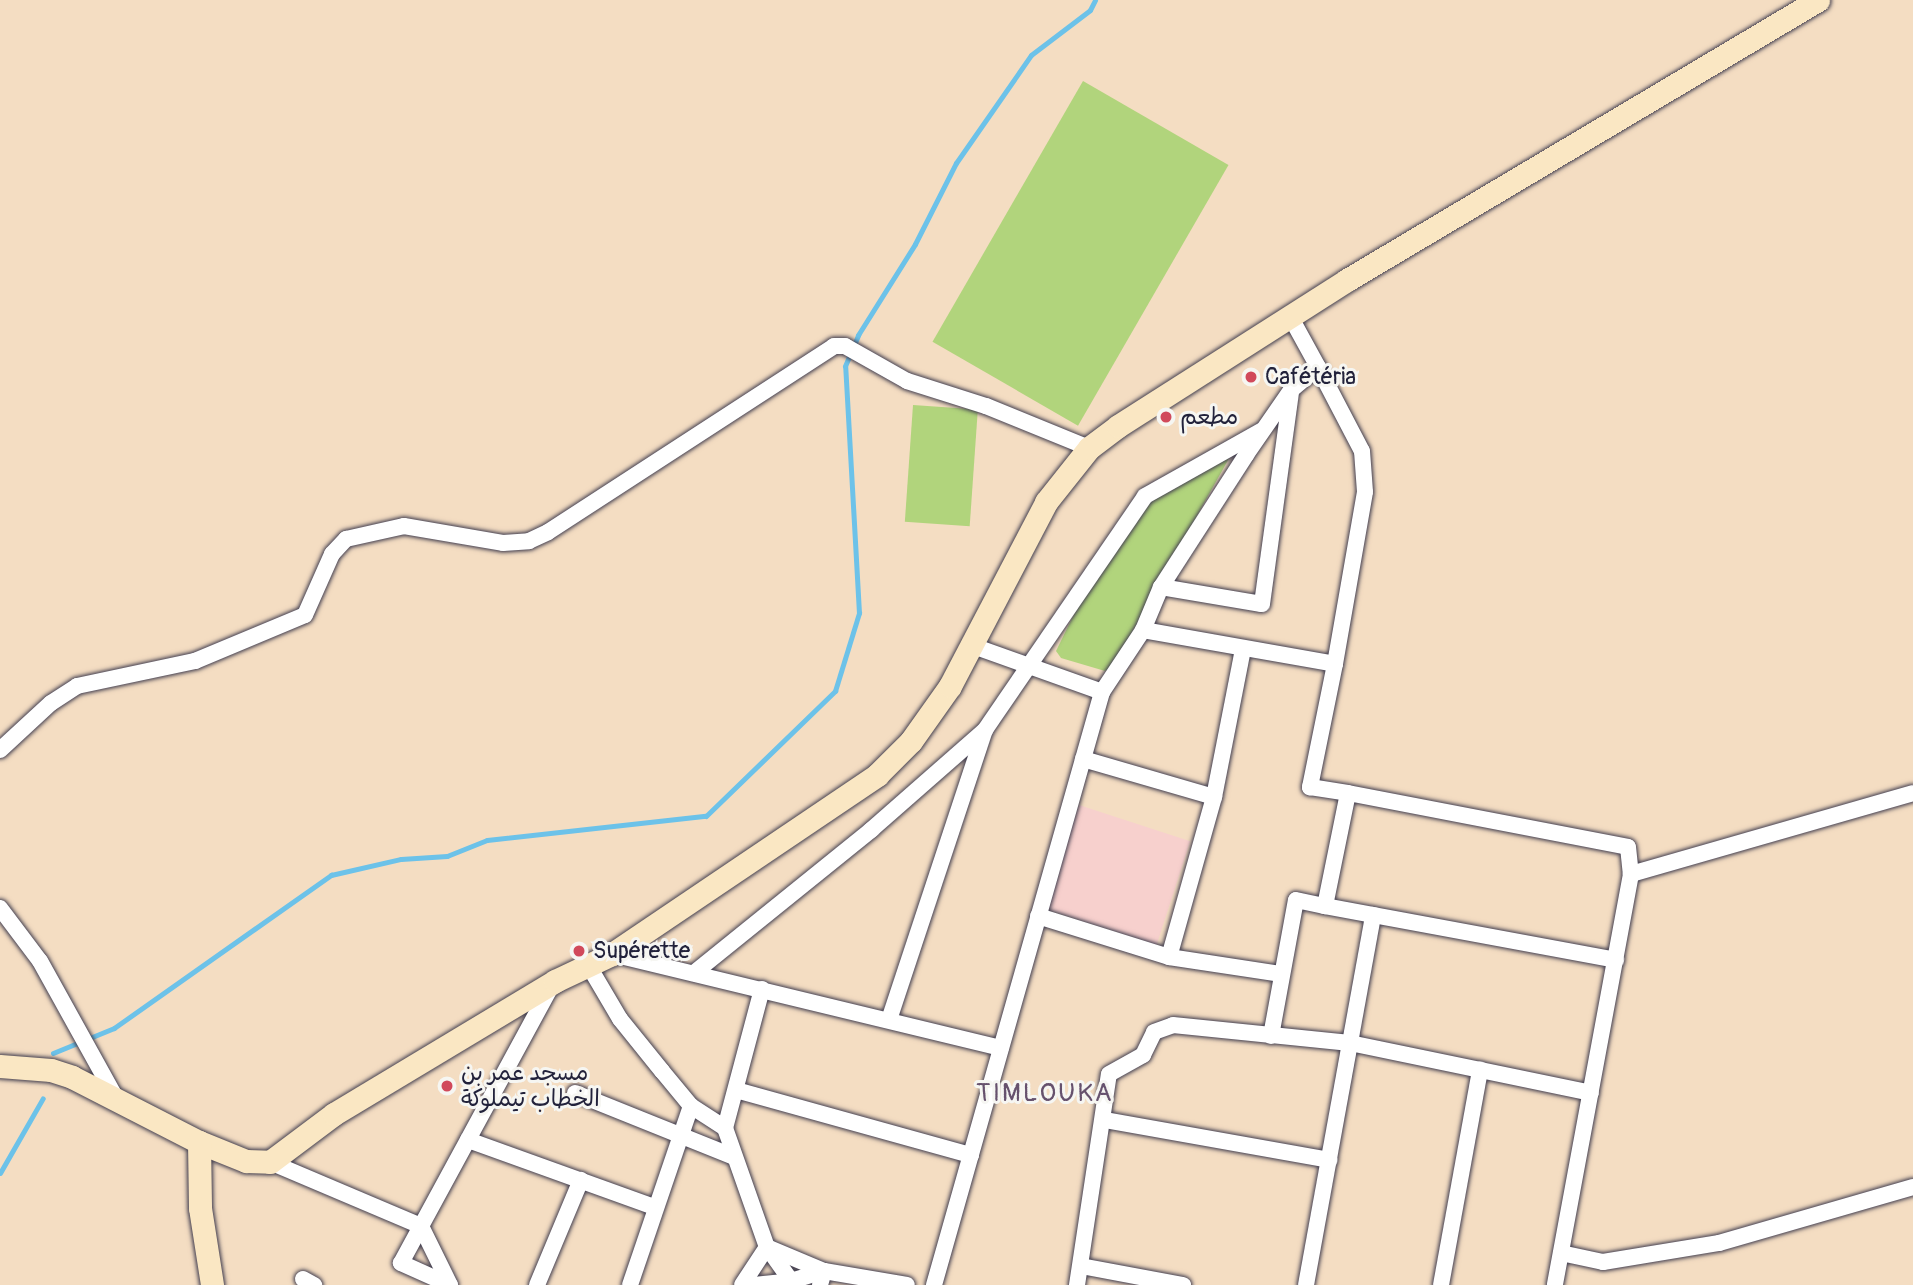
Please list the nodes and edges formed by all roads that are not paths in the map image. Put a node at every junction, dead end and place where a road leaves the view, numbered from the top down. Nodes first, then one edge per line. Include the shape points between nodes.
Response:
1 (1818, 0) edge
2 (1290, 316) junction
3 (1318, 367) junction
4 (1291, 390) junction
5 (1264, 430) junction
6 (1089, 448) junction
7 (1161, 587) junction
8 (1143, 630) junction
9 (973, 646) junction
10 (1243, 649) junction
11 (1335, 664) junction
12 (1030, 668) junction
13 (1101, 692) junction
14 (985, 730) junction
15 (0, 750) edge
16 (1083, 759) junction
17 (1348, 793) junction
18 (1913, 793) edge
19 (1214, 797) junction
20 (1632, 874) junction
21 (1325, 906) junction
22 (0, 908) edge
23 (1373, 915) junction
24 (1038, 916) junction
25 (612, 954) junction
26 (1170, 957) junction
27 (1616, 960) junction
28 (587, 963) junction
29 (694, 973) junction
30 (1282, 974) junction
31 (555, 981) junction
32 (762, 989) junction
33 (889, 1020) junction
34 (1271, 1036) junction
35 (1350, 1043) junction
36 (1001, 1048) junction
37 (0, 1066) edge
38 (1480, 1070) junction
39 (736, 1090) junction
40 (575, 1093) dead end
41 (1591, 1093) junction
42 (117, 1100) junction
43 (691, 1106) junction
44 (1105, 1120) junction
45 (725, 1128) junction
46 (681, 1134) junction
47 (468, 1140) junction
48 (199, 1142) junction
49 (971, 1155) junction
50 (732, 1156) junction
51 (1329, 1160) junction
52 (270, 1162) junction
53 (581, 1180) junction
54 (1913, 1187) edge
55 (654, 1207) junction
56 (767, 1247) junction
57 (1561, 1253) junction
58 (1081, 1266) junction
59 (822, 1278) edge
60 (792, 1283) edge
61 (212, 1285) edge
62 (537, 1285) edge
63 (630, 1285) edge
64 (742, 1285) edge
65 (754, 1285) edge
66 (906, 1285) edge
67 (934, 1285) edge
68 (1077, 1285) edge
69 (1183, 1285) edge
70 (1306, 1285) edge
71 (1441, 1285) edge
72 (1555, 1285) edge

1 - 2 street
2 - 3 street
2 - 6 street
3 - 4 street
3 - 11 street via 1362,451 1365,492
4 - 5 street
4 - 7 street via 1262,604
5 - 7 street
5 - 12 street via 1145,496
6 - 9 street via 1046,502
6 - 15 street via 986,406 907,381 845,345 834,345 548,533 529,541 503,543 404,526 346,539 332,554 305,615 195,661 77,686
7 - 8 street
8 - 10 street
8 - 13 street
9 - 12 street
9 - 25 street via 931,714 877,775
10 - 11 street
10 - 19 street
11 - 17 street via 1310,787
12 - 13 street
12 - 14 street
13 - 16 street
14 - 29 street via 872,830
14 - 33 street
16 - 19 street
16 - 24 street
17 - 20 street via 1628,848
17 - 21 street
18 - 20 street
19 - 26 street
20 - 27 street
21 - 23 street
21 - 30 street via 1296,900
22 - 42 street via 40,961
23 - 27 street
23 - 35 street
24 - 26 street
24 - 36 street
25 - 28 street
25 - 29 street
26 - 30 street
27 - 41 street
28 - 31 street
28 - 43 street via 621,1019
29 - 32 street
30 - 34 street
31 - 47 street
31 - 52 street via 334,1114
32 - 33 street
32 - 39 street
33 - 36 street
34 - 35 street
34 - 44 street via 1173,1026 1154,1032 1143,1055 1110,1074
35 - 38 street
35 - 51 street
36 - 49 street
37 - 42 street via 51,1070
38 - 41 street
38 - 71 street
39 - 45 street
39 - 49 street
40 - 46 street
41 - 57 street
42 - 48 street
43 - 45 street
43 - 46 street
44 - 51 street
44 - 58 street
45 - 50 street
46 - 50 street
46 - 55 street
47 - 52 street via 421,1226
47 - 53 street
48 - 52 street via 246,1161
48 - 61 street via 200,1208
49 - 67 street
50 - 56 street
51 - 70 street
53 - 55 street
53 - 62 street
54 - 57 street via 1719,1243 1603,1262
55 - 63 street
56 - 59 street
56 - 60 street
56 - 64 street
57 - 72 street
58 - 68 street
58 - 69 street
59 - 60 street
59 - 66 street
60 - 65 street

